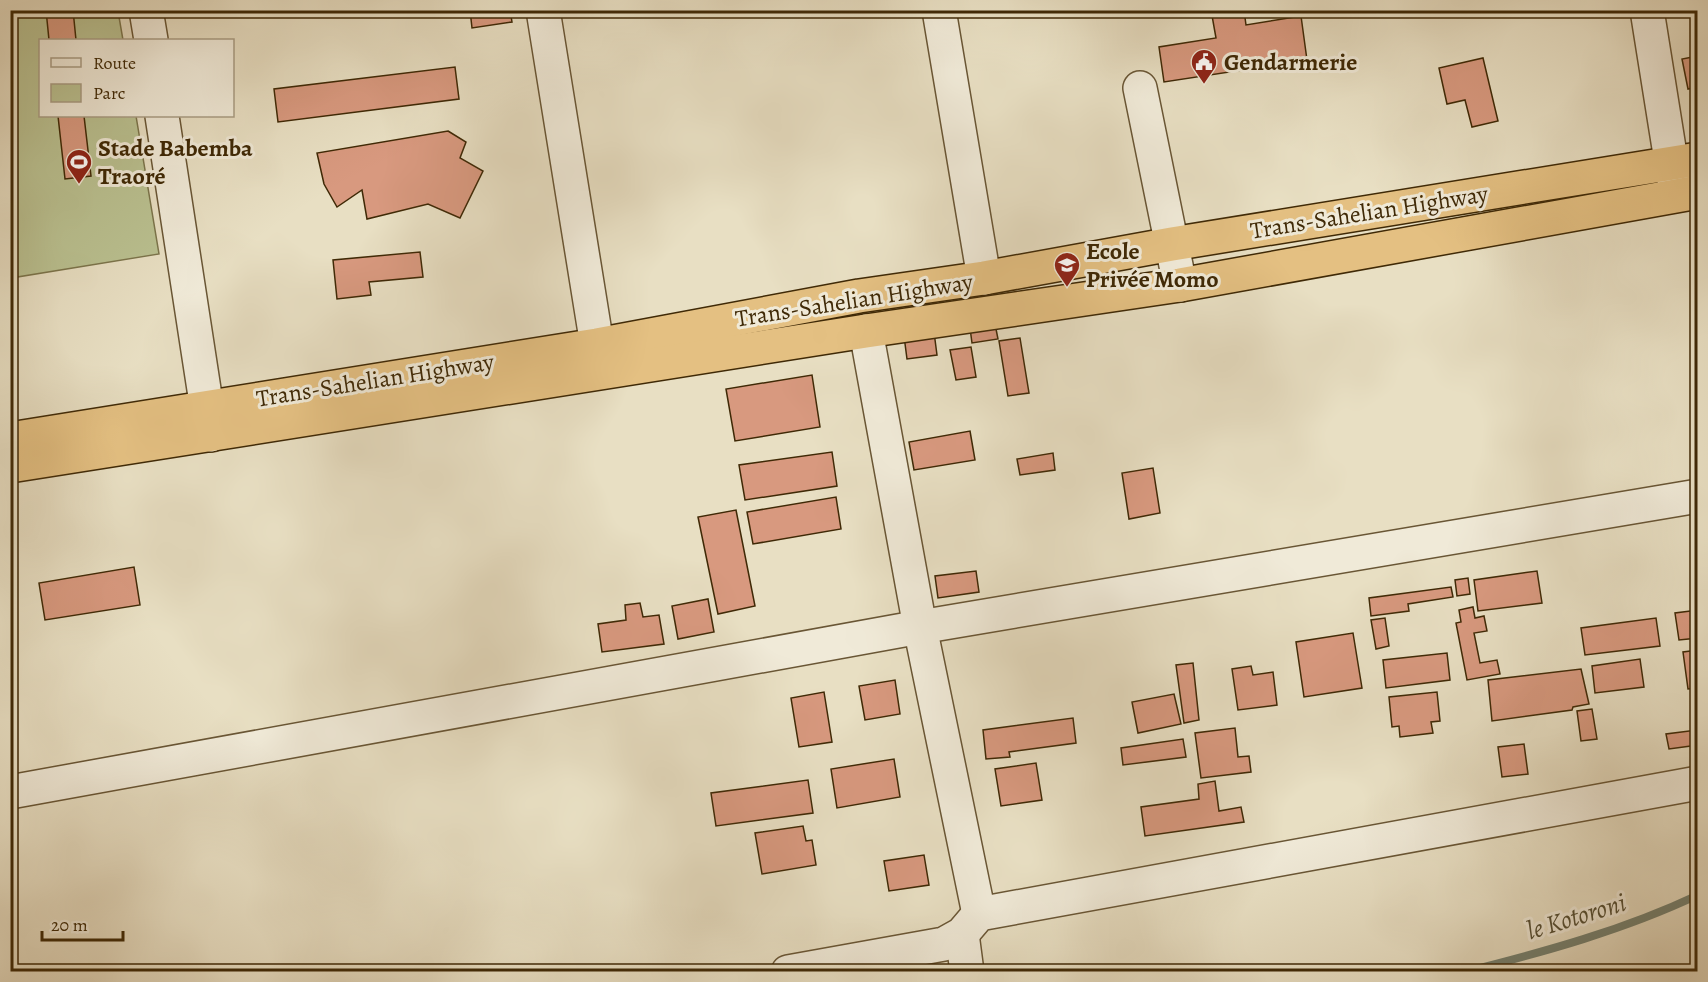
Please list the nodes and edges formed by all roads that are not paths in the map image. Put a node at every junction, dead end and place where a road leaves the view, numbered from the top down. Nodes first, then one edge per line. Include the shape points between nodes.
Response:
1 (146, 10) edge
2 (543, 10) edge
3 (939, 10) edge
4 (1647, 10) edge
5 (151, 39) edge
6 (1140, 88) dead end
7 (162, 117) edge
8 (1686, 178) edge
9 (1172, 244) junction
10 (984, 278) junction
11 (1180, 285) junction
12 (866, 331) junction
13 (601, 359) junction
14 (210, 421) junction
15 (10, 439) edge
16 (10, 466) edge
17 (1698, 496) edge
18 (920, 627) junction
19 (1698, 783) edge
20 (10, 792) edge
21 (971, 924) junction
22 (788, 972) edge
23 (967, 972) edge

1 - 5 street
2 - 13 street
3 - 10 street
4 - 8 street
6 - 9 street
7 - 14 street
8 - 9 highway, Trans-Sahelian Highway
8 - 11 highway, Trans-Sahelian Highway
9 - 10 highway, Trans-Sahelian Highway
9 - 11 street
10 - 13 highway, Trans-Sahelian Highway via 859,297
11 - 12 highway, Trans-Sahelian Highway
12 - 13 highway, Trans-Sahelian Highway
12 - 18 street
13 - 14 highway, Trans-Sahelian Highway
14 - 15 highway, Trans-Sahelian Highway
14 - 16 highway, Trans-Sahelian Highway
17 - 18 street
18 - 20 street
18 - 21 street
19 - 21 street
21 - 22 street via 944,944
21 - 23 street

